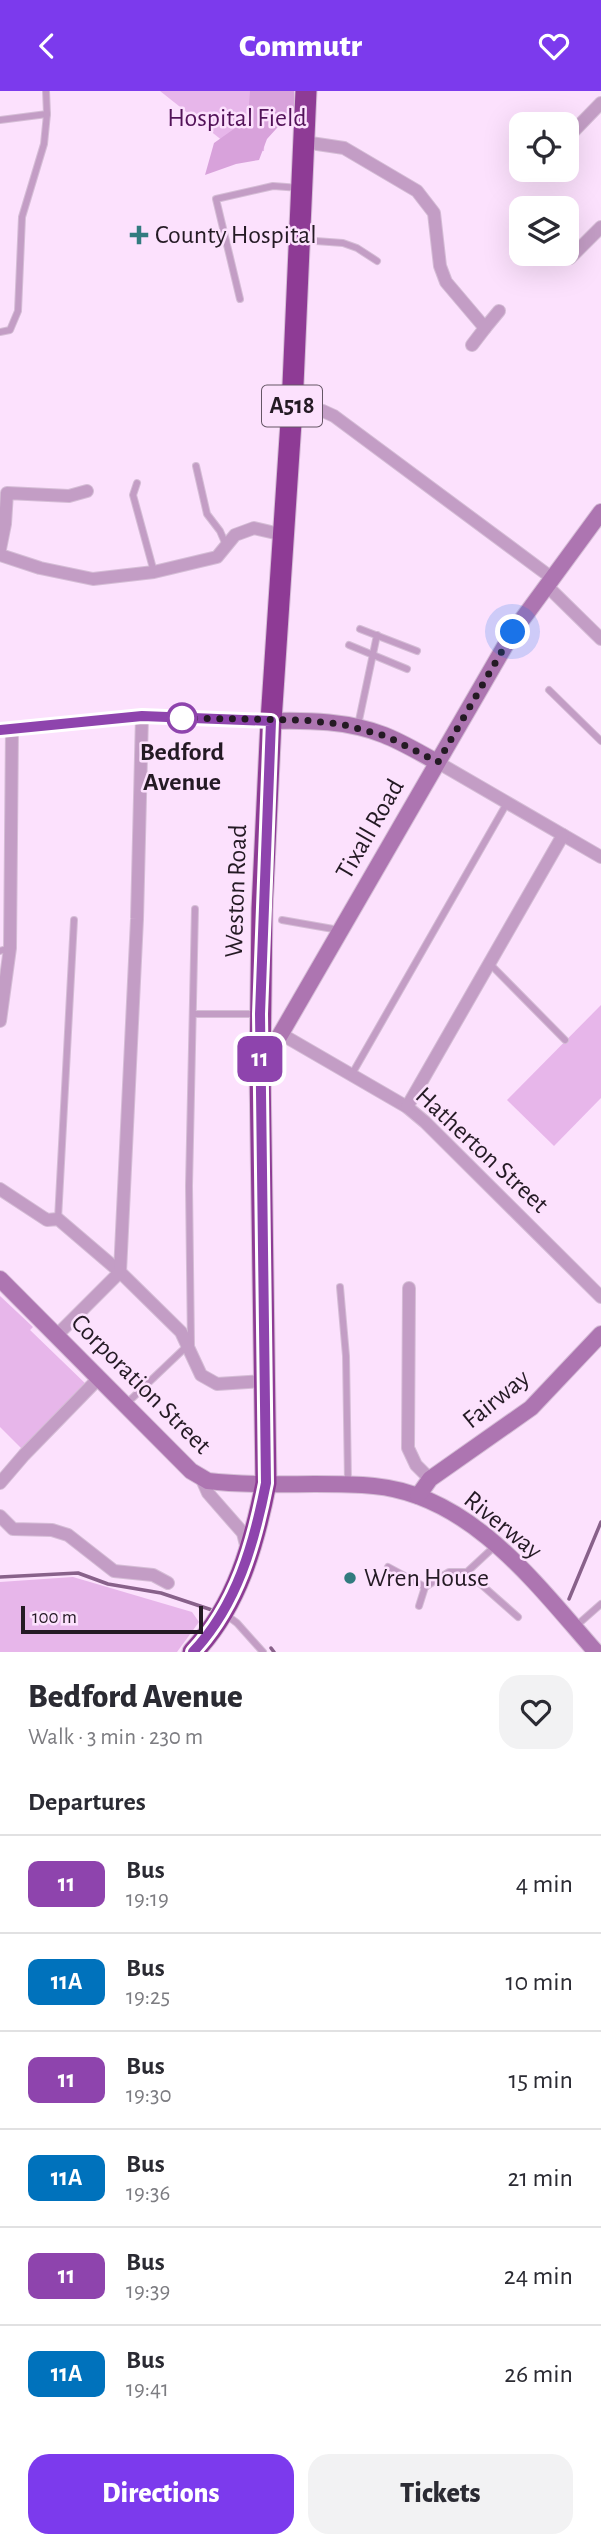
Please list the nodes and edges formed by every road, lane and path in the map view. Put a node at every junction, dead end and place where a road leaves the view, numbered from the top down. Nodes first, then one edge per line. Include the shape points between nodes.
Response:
1 (46, 91) edge
2 (306, 91) edge
3 (601, 103) edge
4 (47, 114) junction
5 (0, 120) edge
6 (579, 126) edge
7 (304, 142) junction
8 (302, 189) junction
9 (601, 227) edge
10 (300, 239) junction
11 (579, 249) edge
12 (377, 261) dead end
13 (240, 299) dead end
14 (499, 311) dead end
15 (485, 328) junction
16 (0, 331) edge
17 (472, 345) dead end
18 (292, 407) junction
19 (196, 467) dead end
20 (137, 483) dead end
21 (87, 491) dead end
22 (601, 512) edge
23 (284, 535) junction
24 (226, 547) junction
25 (0, 549) edge
26 (0, 555) edge
27 (154, 572) junction
28 (550, 582) junction
29 (360, 629) dead end
30 (377, 635) junction
31 (601, 639) edge
32 (349, 645) dead end
33 (417, 651) dead end
34 (373, 655) junction
35 (408, 669) dead end
36 (549, 690) dead end
37 (142, 716) junction
38 (271, 721) junction
39 (358, 727) junction
40 (6, 729) edge
41 (601, 730) edge
42 (598, 738) edge
43 (438, 762) junction
44 (507, 803) junction
45 (563, 835) junction
46 (601, 857) edge
47 (6, 889) edge
48 (195, 909) dead end
49 (74, 920) dead end
50 (282, 920) dead end
51 (340, 930) junction
52 (5, 949) edge
53 (489, 964) junction
54 (193, 1014) junction
55 (260, 1014) junction
56 (0, 1021) edge
57 (281, 1034) junction
58 (565, 1040) dead end
59 (260, 1070) junction
60 (352, 1074) junction
61 (407, 1107) junction
62 (0, 1189) edge
63 (58, 1219) junction
64 (120, 1272) junction
65 (0, 1279) edge
66 (340, 1287) dead end
67 (409, 1288) dead end
68 (601, 1297) edge
69 (601, 1334) edge
70 (57, 1335) junction
71 (190, 1348) junction
72 (99, 1378) junction
73 (265, 1381) junction
74 (126, 1405) junction
75 (200, 1475) junction
76 (430, 1479) junction
77 (0, 1483) edge
78 (266, 1483) junction
79 (348, 1485) junction
80 (418, 1496) junction
81 (0, 1516) edge
82 (496, 1545) junction
83 (248, 1556) junction
84 (388, 1567) dead end
85 (467, 1572) junction
86 (168, 1583) dead end
87 (425, 1587) junction
88 (601, 1604) edge
89 (419, 1606) dead end
90 (223, 1613) junction
91 (518, 1617) dead end
92 (575, 1627) junction
93 (194, 1652) edge
94 (263, 1652) edge
95 (596, 1652) edge

1 - 4 lane
2 - 7 highway, Weston Road / A518
3 - 6 street
4 - 5 lane
4 - 16 lane via 39,164 22,217 18,311 10,331
7 - 8 highway, Weston Road / A518
7 - 15 street via 344,148 422,197 434,213 446,282
8 - 10 highway, Weston Road / A518
8 - 13 lane via 273,186 216,198
9 - 11 street
10 - 12 lane via 343,243
10 - 18 highway, Weston Road / A518
14 - 15 street
15 - 17 street
18 - 23 highway, Weston Road / A518
18 - 28 street via 334,416
19 - 24 lane via 207,514
20 - 27 lane via 133,495
21 - 25 street via 69,496 7,493
22 - 28 street, Tixall Road
23 - 24 street via 254,528 235,535
23 - 38 highway, Weston Road / A518
24 - 27 street via 217,557
26 - 27 street via 93,579
28 - 31 street
28 - 43 street, Tixall Road via 513,632
29 - 30 lane
30 - 33 lane
30 - 34 lane
32 - 34 lane
34 - 35 lane
34 - 39 lane
36 - 42 lane
37 - 38 street
37 - 40 street
37 - 64 street via 143,885
38 - 39 street
38 - 55 highway, Weston Road / A518
39 - 43 street
40 - 47 street
41 - 42 lane
43 - 44 street
43 - 51 street, Tixall Road
44 - 45 street
44 - 60 lane
45 - 46 street
45 - 53 street
47 - 52 street
48 - 54 lane
49 - 63 lane
50 - 51 lane
51 - 57 street, Tixall Road
52 - 56 street
53 - 58 lane
53 - 61 street
54 - 55 lane
54 - 71 lane
55 - 59 highway, Weston Road / A518
57 - 59 street, Tixall Road
57 - 60 street, Hatherton Street
59 - 73 highway, Weston Road / A518
60 - 61 street, Hatherton Street
61 - 68 street, Hatherton Street
62 - 63 street via 47,1220
63 - 64 street
64 - 70 street
64 - 71 street via 181,1332
65 - 70 street, Corporation Street
66 - 79 lane
67 - 76 street via 408,1448
69 - 76 street, Fairway via 531,1408
70 - 72 street, Corporation Street
71 - 73 street via 201,1375 218,1384
71 - 74 lane
72 - 74 street, Corporation Street
72 - 77 street
73 - 78 highway, Weston Road / A518
74 - 75 street, Corporation Street
75 - 78 street, Corporation Street via 208,1481
75 - 83 street via 208,1493 243,1533
76 - 80 street, Fairway
78 - 79 street, Riverway
78 - 83 highway, Weston Road
79 - 80 street, Riverway
80 - 82 street, Riverway via 447,1509
81 - 86 street via 13,1528 52,1529 68,1535 114,1571 153,1575
82 - 85 lane
82 - 92 street, Riverway
83 - 90 highway, Weston Road
84 - 87 lane
85 - 87 lane via 449,1572
85 - 91 lane
87 - 89 lane
88 - 92 lane
90 - 93 highway, Weston Road
90 - 94 lane
92 - 95 street, Riverway

